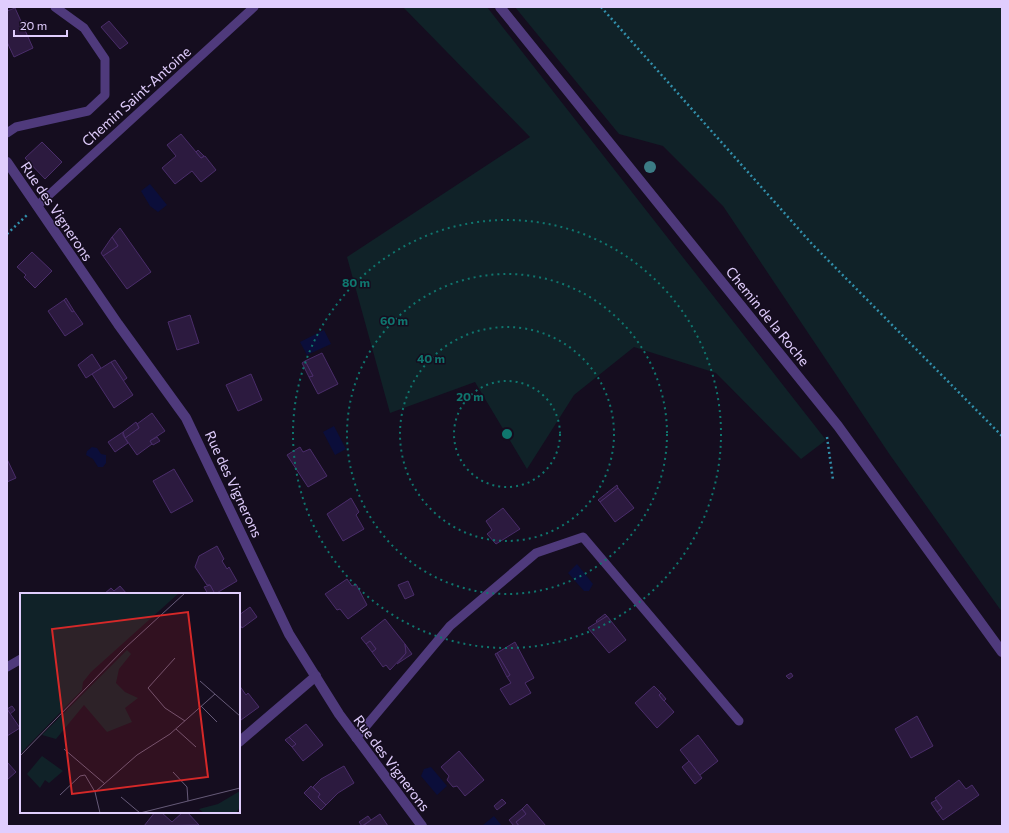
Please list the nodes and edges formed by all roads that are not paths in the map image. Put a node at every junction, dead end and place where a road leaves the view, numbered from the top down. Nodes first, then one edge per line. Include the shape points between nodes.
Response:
1 (55, 7) edge
2 (254, 7) edge
3 (500, 7) edge
4 (7, 133) edge
5 (7, 162) edge
6 (37, 206) junction
7 (1002, 652) edge
8 (20, 660) edge
9 (7, 667) edge
10 (316, 676) junction
11 (739, 721) dead end
12 (356, 738) junction
13 (240, 741) edge
14 (422, 826) edge

1 - 4 lane via 84,28 105,59 105,95 88,111 16,127
2 - 6 lane, Chemin Saint-Antoine
3 - 7 street, Chemin de la Roche via 824,408
5 - 6 street, Rue des Vignerons
6 - 10 street, Rue des Vignerons via 186,418 289,634
8 - 9 lane
10 - 12 street, Rue des Vignerons
10 - 13 street
11 - 12 lane via 583,537 536,553 450,626
12 - 14 street, Rue des Vignerons

